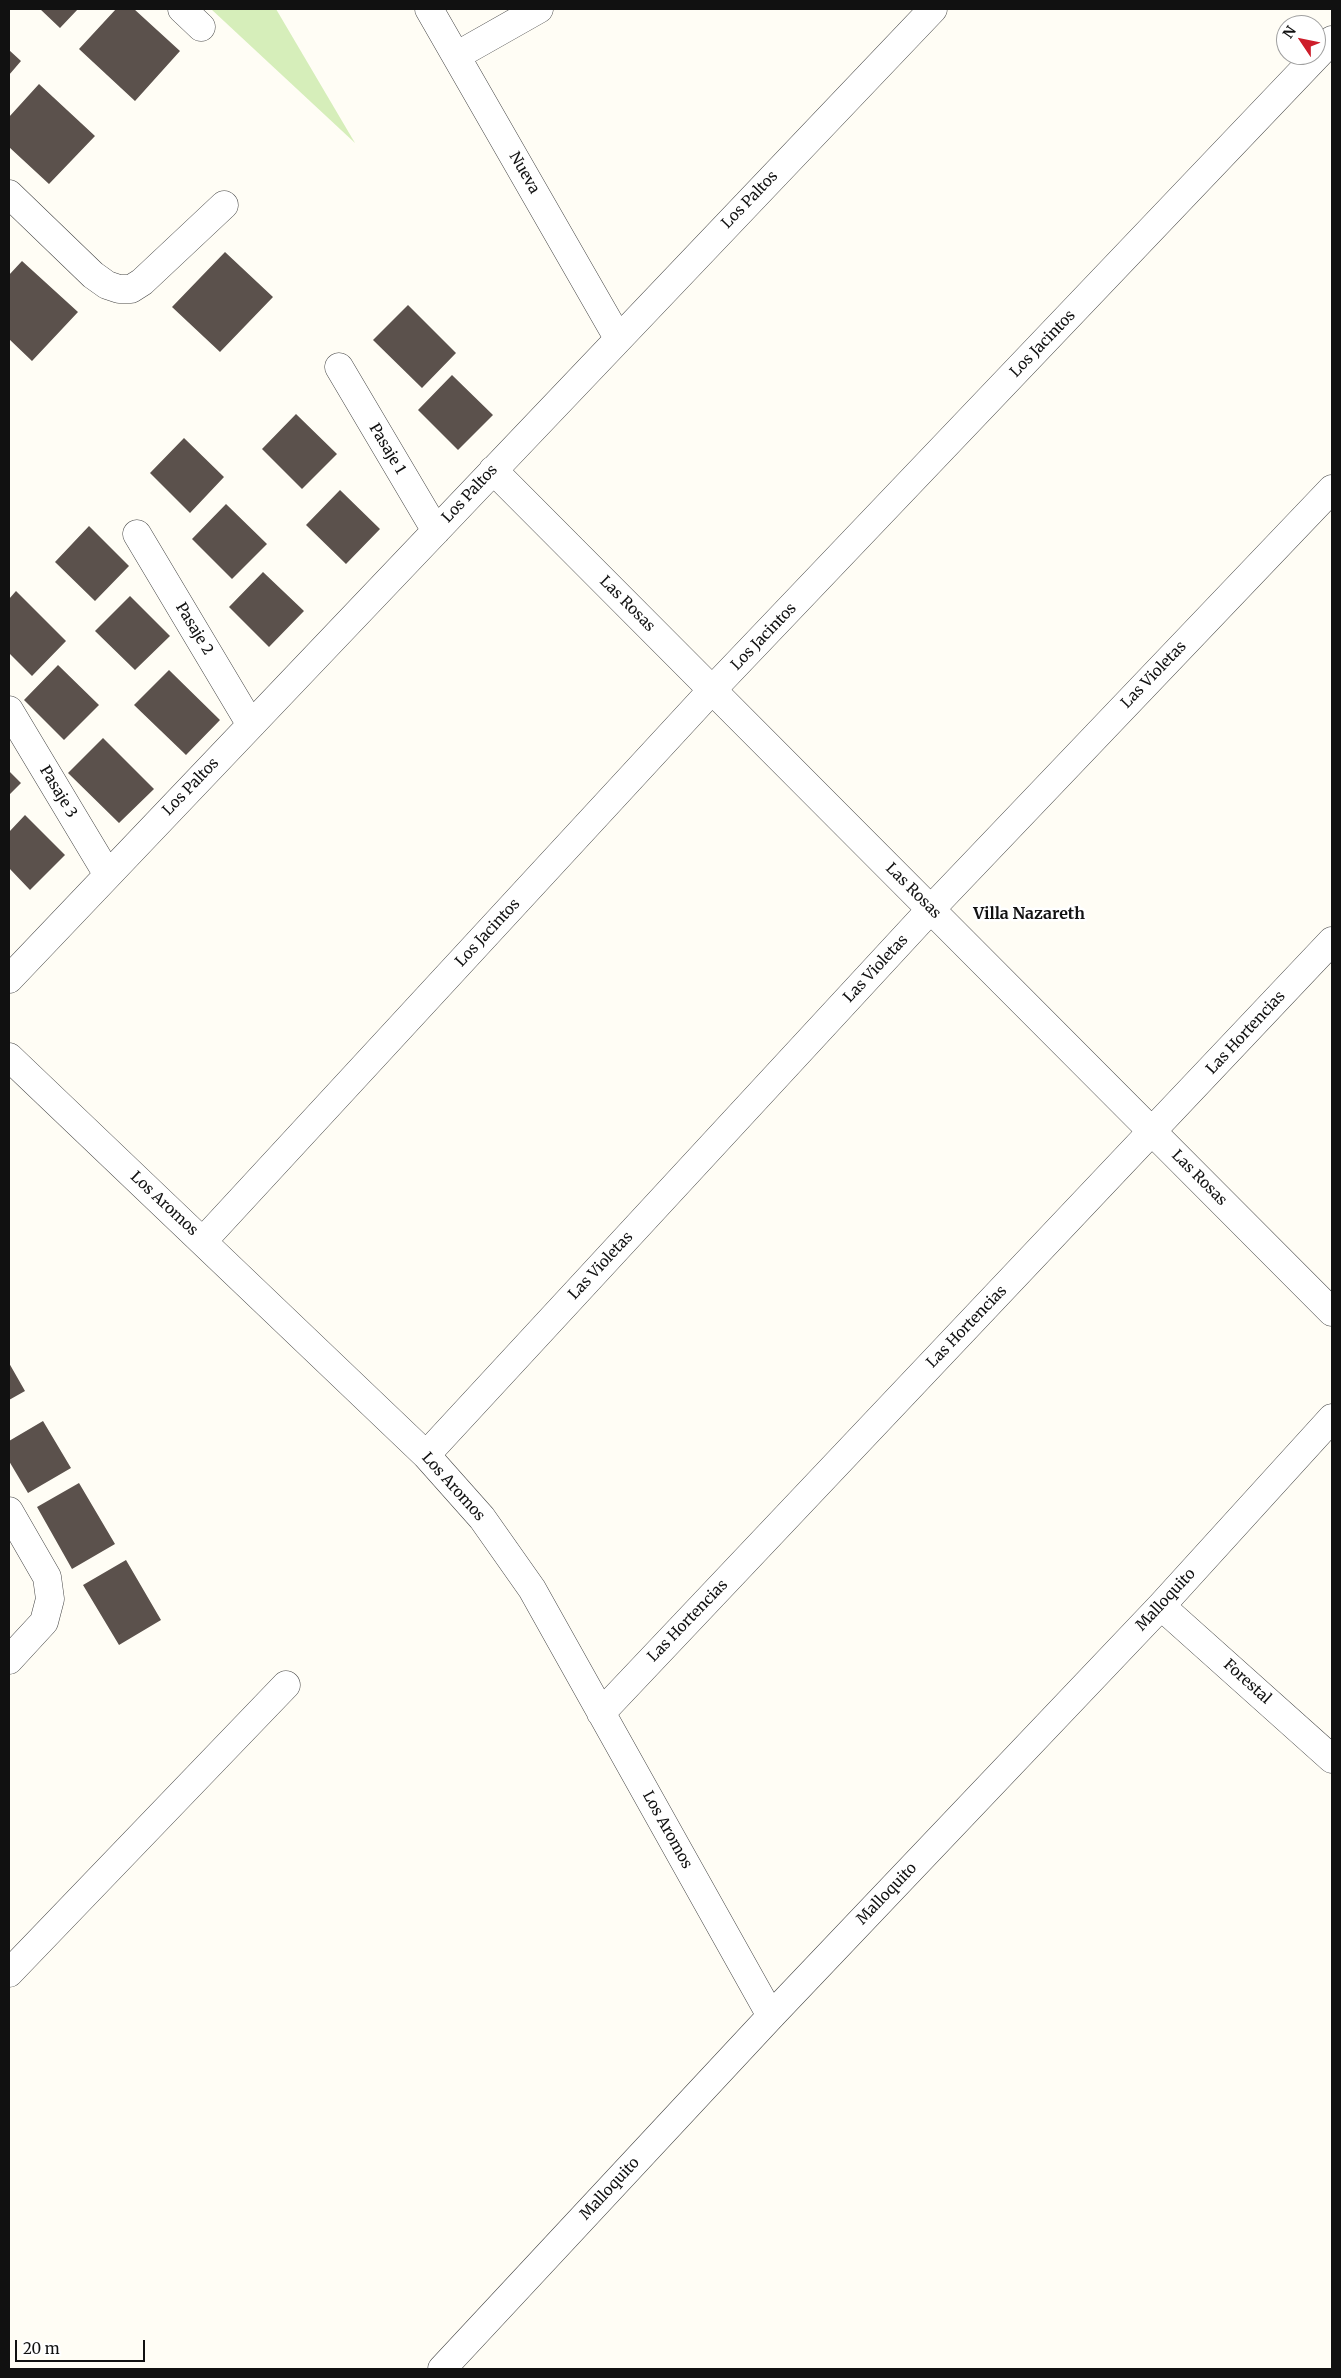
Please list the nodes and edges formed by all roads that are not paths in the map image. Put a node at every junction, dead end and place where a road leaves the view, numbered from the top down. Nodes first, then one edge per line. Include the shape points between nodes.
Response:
1 (182, 9) edge
2 (429, 9) edge
3 (539, 9) edge
4 (933, 9) edge
5 (201, 27) dead end
6 (1332, 40) edge
7 (456, 56) junction
8 (9, 194) edge
9 (224, 205) dead end
10 (618, 338) junction
11 (339, 367) dead end
12 (493, 470) junction
13 (1332, 489) edge
14 (436, 530) junction
15 (137, 534) dead end
16 (712, 690) junction
17 (9, 710) edge
18 (251, 725) junction
19 (108, 875) junction
20 (930, 909) junction
21 (1332, 941) edge
22 (9, 980) edge
23 (9, 1057) edge
24 (1153, 1132) junction
25 (203, 1241) junction
26 (1332, 1312) edge
27 (1332, 1418) edge
28 (426, 1455) junction
29 (9, 1511) edge
30 (1161, 1606) junction
31 (9, 1660) edge
32 (286, 1686) dead end
33 (601, 1712) junction
34 (1332, 1759) edge
35 (9, 1973) edge
36 (771, 2016) junction
37 (442, 2369) edge

1 - 5 street
2 - 7 street, Nueva
3 - 7 street
4 - 10 street, Los Paltos
6 - 16 street, Los Jacintos
7 - 10 street, Nueva
8 - 9 street via 93,276 119,289 131,289 142,282
10 - 12 street, Los Paltos
11 - 14 street, Pasaje 1
12 - 14 street, Los Paltos
12 - 16 street, Las Rosas
13 - 20 street, Las Violetas
14 - 18 street, Los Paltos
15 - 18 street, Pasaje 2
16 - 20 street, Las Rosas
16 - 25 street, Los Jacintos
17 - 19 street, Pasaje 3
18 - 19 street, Los Paltos
19 - 22 street, Los Paltos
20 - 24 street, Las Rosas
20 - 28 street, Las Violetas
21 - 24 street, Las Hortencias
23 - 25 street, Los Aromos
24 - 26 street, Las Rosas
24 - 33 street, Las Hortencias
25 - 28 street, Los Aromos
27 - 30 street, Malloquito
28 - 33 street, Los Aromos via 477,1511 508,1552
29 - 31 street via 47,1577 50,1599 44,1622
30 - 34 street, Forestal
30 - 36 street, Malloquito
32 - 35 street
33 - 36 street, Los Aromos
36 - 37 street, Malloquito

